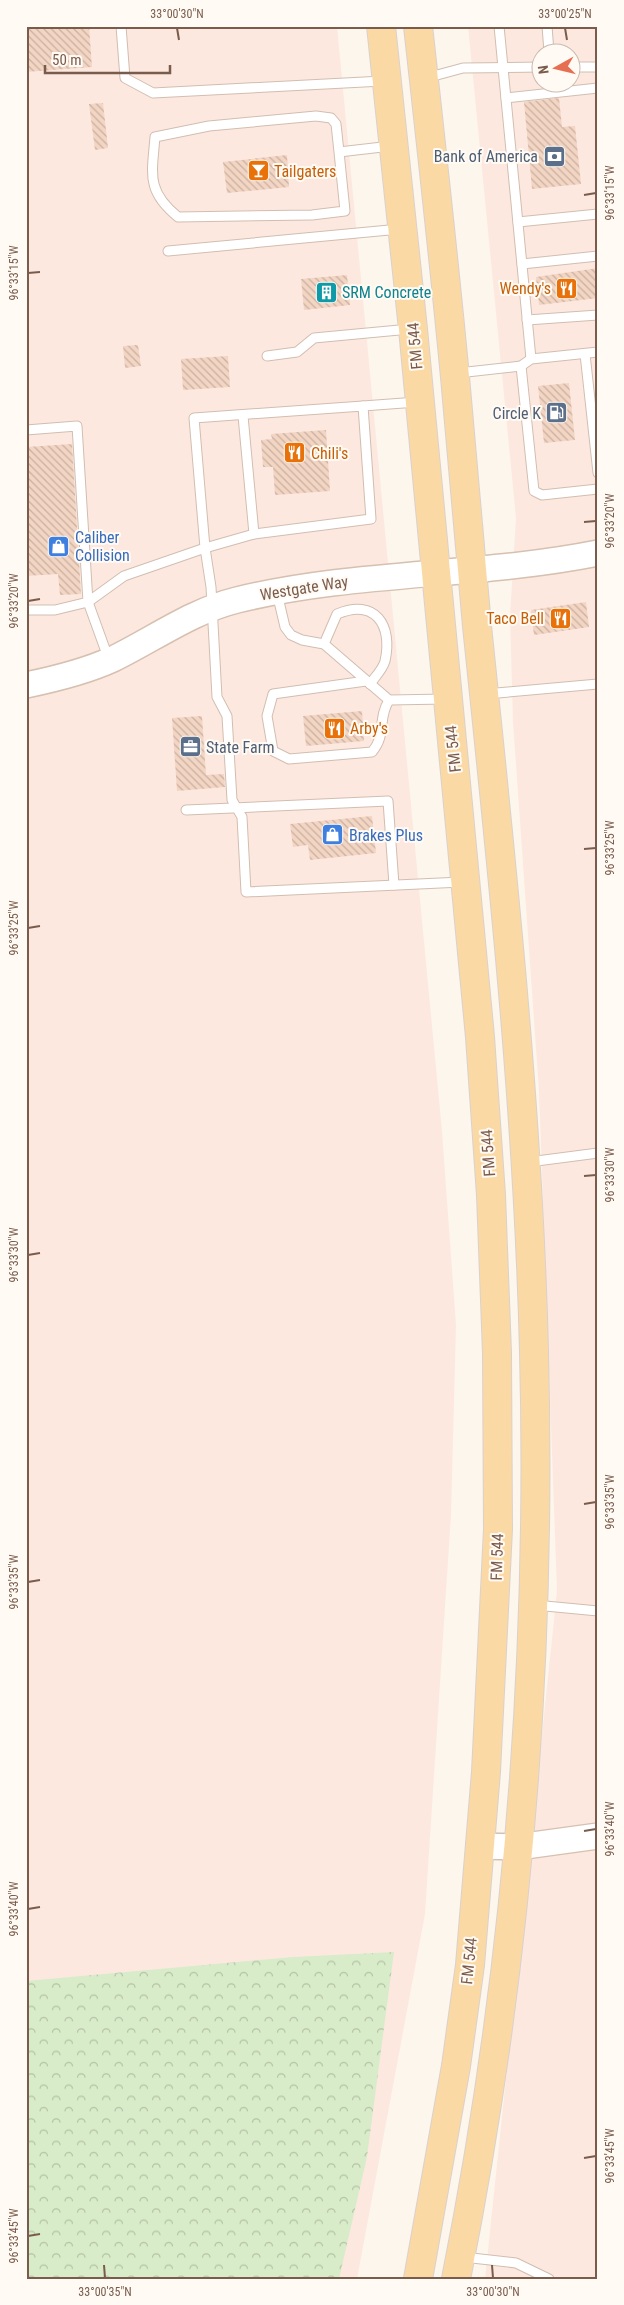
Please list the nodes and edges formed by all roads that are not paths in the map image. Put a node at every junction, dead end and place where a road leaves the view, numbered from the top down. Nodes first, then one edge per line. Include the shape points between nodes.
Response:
1 (121, 26) edge
2 (380, 26) edge
3 (418, 26) edge
4 (499, 26) edge
5 (546, 26) edge
6 (548, 42) edge
7 (532, 67) edge
8 (582, 67) edge
9 (598, 67) edge
10 (503, 68) junction
11 (424, 78) junction
12 (387, 81) junction
13 (598, 88) edge
14 (506, 98) junction
15 (394, 145) junction
16 (339, 152) junction
17 (598, 214) edge
18 (518, 222) junction
19 (403, 229) junction
20 (168, 252) dead end
21 (598, 256) edge
22 (522, 264) junction
23 (598, 315) edge
24 (527, 320) junction
25 (413, 329) junction
26 (598, 352) edge
27 (585, 354) junction
28 (266, 356) dead end
29 (531, 359) junction
30 (521, 366) junction
31 (455, 373) junction
32 (420, 402) junction
33 (363, 406) junction
34 (243, 416) junction
35 (26, 430) edge
36 (598, 473) edge
37 (598, 489) edge
38 (254, 534) junction
39 (205, 548) junction
40 (598, 554) edge
41 (472, 570) junction
42 (435, 574) junction
43 (276, 590) junction
44 (88, 602) junction
45 (212, 609) junction
46 (26, 610) edge
47 (324, 644) junction
48 (110, 660) junction
49 (368, 682) junction
50 (26, 684) edge
51 (598, 684) edge
52 (485, 694) junction
53 (448, 699) junction
54 (389, 700) junction
55 (236, 807) junction
56 (186, 810) dead end
57 (466, 882) junction
58 (394, 885) junction
59 (598, 1153) edge
60 (526, 1162) junction
61 (489, 1168) junction
62 (533, 1605) junction
63 (598, 1611) edge
64 (598, 1836) edge
65 (479, 1846) junction
66 (518, 1847) junction
67 (458, 2268) edge
68 (418, 2279) edge
69 (549, 2279) edge

1 - 12 lane via 125,78 153,93
2 - 12 main road, FM 544 / FM 544
3 - 11 main road
4 - 10 lane
5 - 6 lane
7 - 10 lane
8 - 9 lane
10 - 11 lane via 463,68
10 - 14 lane
11 - 12 main road
11 - 31 main road
12 - 15 main road, FM 544 / FM 544
13 - 14 lane
14 - 18 lane
15 - 16 lane
15 - 19 main road, FM 544 / FM 544
16 - 16 lane via 336,124 331,118 316,116 191,129 155,136 154,186 162,204 178,217 312,215 345,211
17 - 18 lane
18 - 22 lane
19 - 20 lane
19 - 25 main road, FM 544 / FM 544
21 - 22 lane
22 - 24 lane
23 - 24 lane
24 - 29 lane
25 - 28 lane via 314,338 297,352
25 - 32 main road, FM 544 / FM 544
26 - 27 lane
27 - 29 lane
27 - 36 lane
29 - 30 lane
30 - 31 lane
30 - 37 lane via 534,491 542,495
31 - 41 main road
32 - 33 lane
32 - 42 main road, FM 544 / FM 544
33 - 34 lane
33 - 38 lane via 370,519
34 - 38 lane
34 - 39 lane via 194,418
35 - 44 lane via 77,426
38 - 39 lane
39 - 44 lane via 124,576
39 - 45 lane
40 - 41 street, Westgate Way
41 - 42 street, Westgate Way
41 - 52 main road
42 - 43 street, Westgate Way
42 - 53 main road, FM 544 / FM 544
43 - 45 street, Westgate Way
43 - 47 lane via 285,627 292,635
44 - 46 lane via 55,610
44 - 48 lane
45 - 48 street, Westgate Way
45 - 55 lane via 217,697 227,716 232,800
47 - 49 lane
47 - 49 lane via 337,614 364,609 373,612 383,623 385,663
48 - 50 street, Westgate Way
49 - 54 lane
49 - 54 lane via 273,694 267,716 273,751 289,759 372,752 380,741 382,712
51 - 52 lane
52 - 60 main road via 517,1026
53 - 54 lane
53 - 57 main road, FM 544 / FM 544
55 - 56 lane
55 - 58 lane via 242,817 246,892
55 - 58 lane via 388,801
57 - 58 lane
57 - 61 main road, FM 544 / FM 544
59 - 60 lane
60 - 61 main road
60 - 62 main road via 534,1352
61 - 65 main road, FM 544 / FM 544 via 497,1352 498,1529 490,1722
62 - 63 lane
62 - 66 main road
64 - 66 street
65 - 66 street
65 - 68 main road, FM 544 / FM 544 via 470,1965 460,2038
66 - 67 main road via 500,2018
67 - 69 lane via 516,2263

